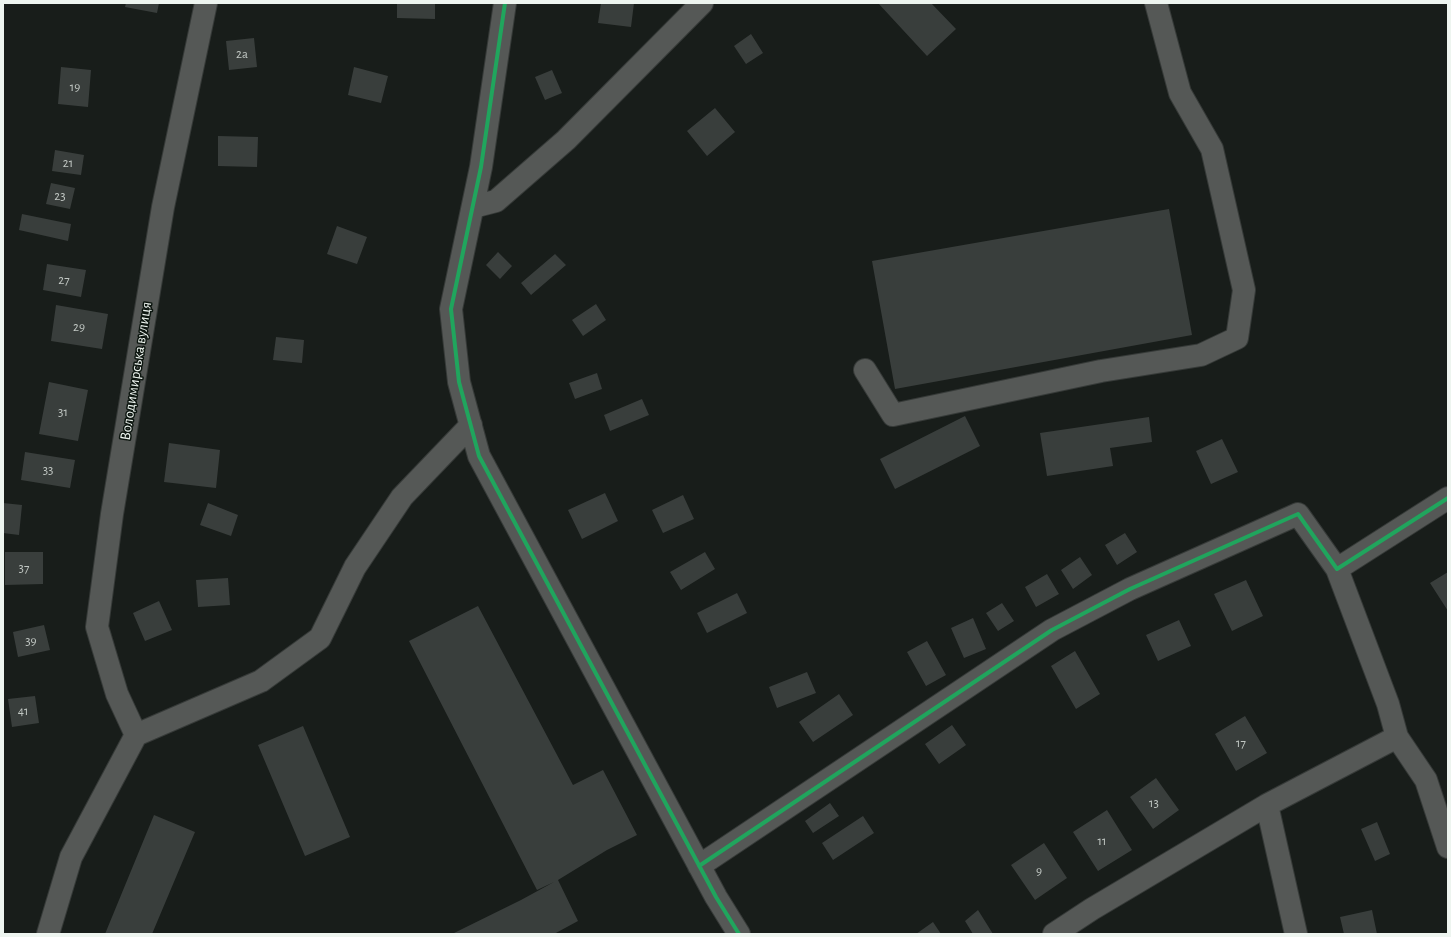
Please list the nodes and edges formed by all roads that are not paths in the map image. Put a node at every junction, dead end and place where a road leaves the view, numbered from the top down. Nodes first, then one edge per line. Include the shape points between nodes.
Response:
1 (206, 3) edge
2 (505, 3) edge
3 (702, 3) edge
4 (1156, 3) edge
5 (473, 207) junction
6 (865, 370) dead end
7 (471, 425) junction
8 (1448, 498) edge
9 (1337, 568) junction
10 (136, 735) junction
11 (1397, 737) junction
12 (1267, 805) junction
13 (1448, 847) edge
14 (700, 866) junction
15 (48, 934) edge
16 (738, 934) edge
17 (1054, 934) edge
18 (1296, 934) edge

1 - 10 street, Володимирська вулиця via 163,207 112,514 97,627 117,694
2 - 5 street
3 - 5 street via 566,140 496,201
4 - 6 street via 1180,93 1212,149 1244,290 1237,338 1201,355 1101,371 893,415
5 - 7 street via 451,309 459,382
7 - 10 street via 402,497 356,567 320,638 261,681
7 - 14 street via 479,456
8 - 9 street
9 - 11 street via 1388,704
9 - 14 street via 1298,514 1130,589 1052,630
10 - 15 street via 71,857
11 - 12 street
11 - 13 street via 1426,780
12 - 17 street
12 - 18 street
14 - 16 street

